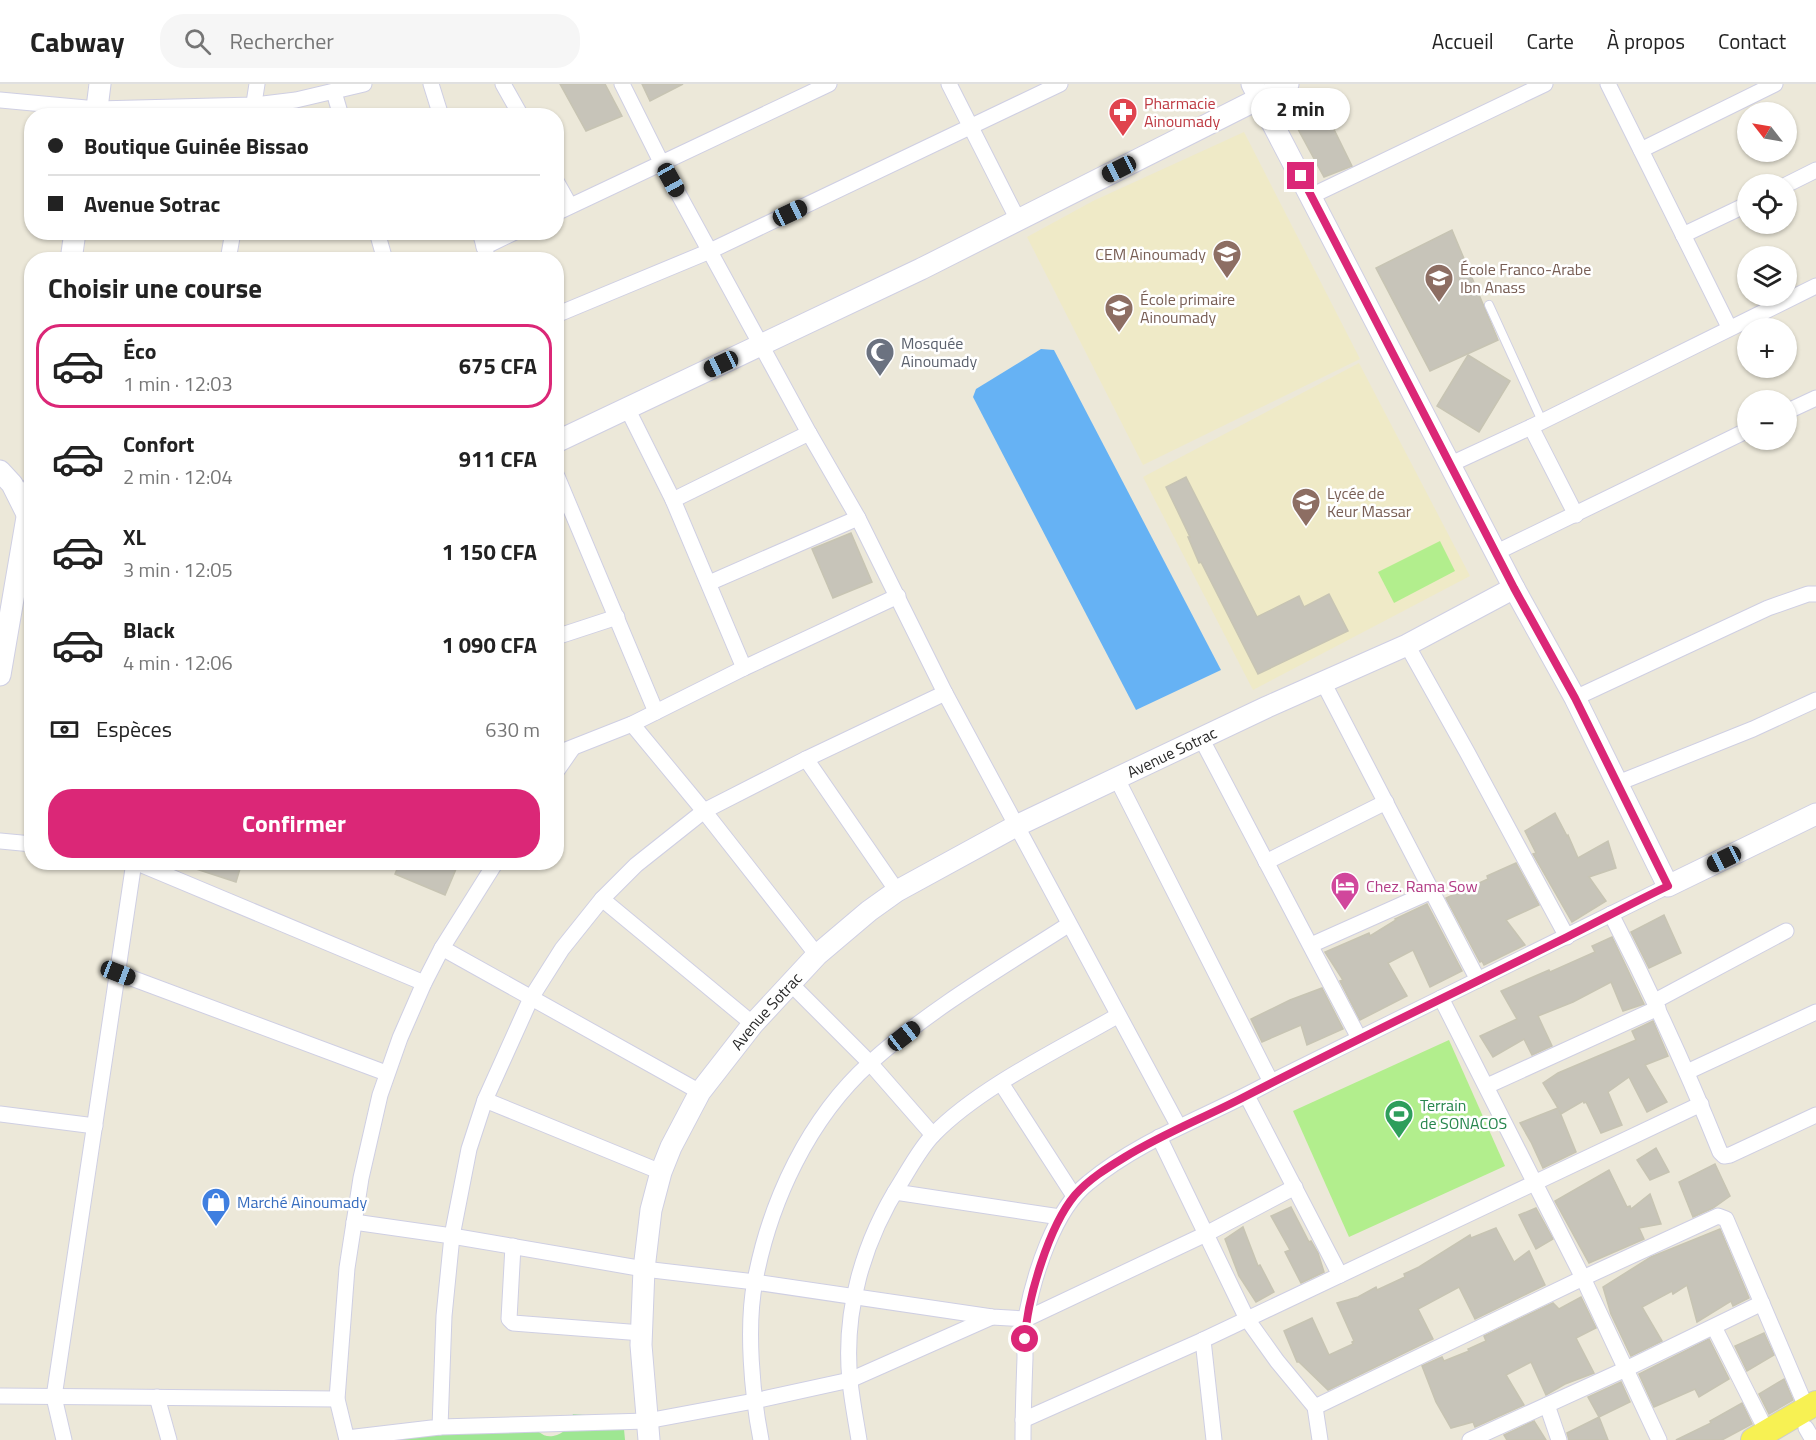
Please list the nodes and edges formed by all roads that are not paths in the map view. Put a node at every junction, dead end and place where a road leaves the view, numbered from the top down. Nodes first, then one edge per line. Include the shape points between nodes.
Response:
1 (100, 84) edge
2 (257, 84) edge
3 (364, 84) edge
4 (431, 84) edge
5 (503, 84) edge
6 (622, 84) edge
7 (829, 84) edge
8 (949, 84) edge
9 (1060, 84) edge
10 (1288, 84) edge
11 (1545, 84) edge
12 (1608, 84) edge
13 (1774, 84) edge
14 (1256, 91) edge
15 (334, 92) junction
16 (0, 100) edge
17 (64, 108) edge
18 (97, 108) edge
19 (253, 108) edge
20 (262, 108) edge
21 (339, 108) edge
22 (438, 108) edge
23 (516, 108) edge
24 (970, 128) junction
25 (1641, 150) junction
26 (661, 162) junction
27 (1816, 170) edge
28 (1797, 179) edge
29 (1311, 196) junction
30 (1737, 209) edge
31 (564, 210) edge
32 (1018, 220) junction
33 (1683, 236) junction
34 (710, 251) junction
35 (1816, 286) edge
36 (1489, 305) dead end
37 (564, 312) edge
38 (1729, 327) junction
39 (762, 345) junction
40 (1816, 398) edge
41 (1797, 407) edge
42 (627, 408) junction
43 (1537, 424) junction
44 (809, 433) junction
45 (1737, 435) edge
46 (564, 438) edge
47 (1451, 464) junction
48 (0, 471) edge
49 (564, 493) edge
50 (674, 500) junction
51 (24, 505) edge
52 (1576, 515) junction
53 (858, 518) junction
54 (24, 542) edge
55 (1497, 552) junction
56 (710, 583) junction
57 (1514, 588) junction
58 (1816, 594) edge
59 (898, 596) junction
60 (617, 617) junction
61 (564, 634) edge
62 (1407, 645) junction
63 (744, 668) junction
64 (0, 675) edge
65 (1323, 682) junction
66 (945, 693) junction
67 (1575, 698) junction
68 (1816, 700) edge
69 (656, 712) junction
70 (632, 724) junction
71 (1201, 738) junction
72 (572, 749) junction
73 (564, 752) edge
74 (806, 759) junction
75 (564, 760) edge
76 (1116, 777) junction
77 (1618, 783) junction
78 (1386, 802) junction
79 (704, 810) junction
80 (1816, 814) edge
81 (1016, 826) junction
82 (0, 841) edge
83 (24, 843) edge
84 (1266, 862) junction
85 (134, 870) edge
86 (154, 870) edge
87 (491, 870) edge
88 (1668, 886) junction
89 (897, 891) junction
90 (1432, 891) junction
91 (602, 899) junction
92 (1611, 914) junction
93 (1068, 925) junction
94 (1786, 931) dead end
95 (1566, 937) junction
96 (1311, 945) junction
97 (442, 948) junction
98 (817, 956) junction
99 (118, 973) junction
100 (1478, 980) junction
101 (424, 983) junction
102 (791, 984) junction
103 (531, 998) junction
104 (1441, 998) junction
105 (1657, 1004) junction
106 (1816, 1012) edge
107 (1118, 1016) junction
108 (753, 1024) junction
109 (1359, 1038) junction
110 (870, 1063) junction
111 (1687, 1072) junction
112 (386, 1073) junction
113 (1271, 1082) junction
114 (1001, 1083) junction
115 (1487, 1086) junction
116 (700, 1092) junction
117 (1247, 1096) junction
118 (485, 1100) junction
119 (1701, 1104) junction
120 (0, 1114) edge
121 (1816, 1115) edge
122 (95, 1126) junction
123 (1179, 1127) junction
124 (933, 1135) junction
125 (1159, 1137) junction
126 (662, 1172) junction
127 (1536, 1183) junction
128 (1295, 1187) junction
129 (895, 1192) junction
130 (1074, 1196) junction
131 (1060, 1217) junction
132 (354, 1222) junction
133 (1206, 1234) junction
134 (452, 1236) junction
135 (513, 1246) junction
136 (644, 1269) junction
137 (1340, 1275) junction
138 (1583, 1278) junction
139 (755, 1282) junction
140 (854, 1296) junction
141 (1762, 1303) junction
142 (992, 1317) junction
143 (1026, 1319) junction
144 (1246, 1319) junction
145 (1714, 1327) junction
146 (642, 1333) junction
147 (1203, 1340) junction
148 (1626, 1369) junction
149 (850, 1380) junction
150 (0, 1396) edge
151 (54, 1397) junction
152 (157, 1397) junction
153 (337, 1399) junction
154 (754, 1401) junction
155 (1547, 1405) junction
156 (1315, 1407) junction
157 (1023, 1420) junction
158 (1812, 1420) edge
159 (440, 1427) junction
160 (648, 1431) edge
161 (1768, 1437) edge
162 (347, 1439) edge
163 (64, 1440) edge
164 (169, 1440) edge
165 (761, 1440) edge
166 (859, 1440) edge
167 (1023, 1440) edge
168 (1214, 1440) edge
169 (1320, 1440) edge
170 (1470, 1440) edge
171 (1559, 1440) edge
172 (1659, 1440) edge

1 - 18 street
2 - 19 street
3 - 15 street
4 - 22 street
5 - 23 street
6 - 26 street
7 - 26 street
8 - 24 street
9 - 24 street
10 - 14 street
11 - 29 street
12 - 25 street
13 - 25 street
14 - 29 street
14 - 32 street
15 - 20 street
15 - 21 street
16 - 17 street
24 - 32 street
24 - 34 street
25 - 33 street
26 - 31 street
26 - 34 street
27 - 28 street
29 - 47 street
30 - 33 street
32 - 39 street
33 - 38 street
34 - 37 street
34 - 39 street
35 - 38 street
36 - 43 lane
38 - 43 street
39 - 42 street
39 - 44 street
40 - 41 street
42 - 46 street
42 - 50 street
43 - 47 street
43 - 52 street
44 - 50 street
44 - 53 street
45 - 52 street
47 - 55 street
48 - 51 street
49 - 60 street
50 - 56 street
52 - 55 street
53 - 56 street
53 - 59 street
54 - 64 street
55 - 57 street
56 - 63 street
57 - 62 street, Avenue Sotrac
57 - 67 street
58 - 67 street via 1768,608
59 - 63 street
59 - 66 street
60 - 61 street
60 - 69 street
62 - 65 street, Avenue Sotrac
62 - 95 street
63 - 69 street
65 - 71 street, Avenue Sotrac
65 - 78 street
66 - 74 street
66 - 81 street
67 - 77 street
68 - 77 street
69 - 70 street
70 - 72 street
70 - 79 street
71 - 76 street, Avenue Sotrac
71 - 84 street
72 - 73 street
72 - 75 street
74 - 79 street
74 - 89 street
76 - 81 street, Avenue Sotrac
76 - 113 street
77 - 88 street
78 - 84 street
78 - 90 street
79 - 91 street via 636,865
79 - 98 street
80 - 88 street
81 - 89 street, Avenue Sotrac
81 - 93 street
82 - 83 street
84 - 96 street
85 - 99 street
86 - 101 street
87 - 97 street
88 - 92 street
89 - 98 street, Avenue Sotrac
90 - 96 street
90 - 100 street
91 - 103 street via 562,949
91 - 108 street
92 - 95 street
92 - 105 street
93 - 107 street
93 - 110 street via 966,990
94 - 105 street
95 - 100 street
96 - 109 street
97 - 101 street
97 - 103 street
98 - 102 street, Avenue Sotrac
99 - 112 street
99 - 122 street
100 - 104 street
101 - 112 street
102 - 108 street, Avenue Sotrac
102 - 110 street
103 - 116 street
103 - 118 street
104 - 109 street
104 - 115 street
105 - 111 street
105 - 115 street
106 - 111 street
107 - 114 street
107 - 123 street
108 - 116 street, Avenue Sotrac
109 - 113 street
110 - 124 street
110 - 139 street via 845,1088 799,1156 784,1187
111 - 119 street
112 - 132 street via 369,1134
113 - 117 street
114 - 124 street
114 - 130 street
115 - 127 street
116 - 126 street, Avenue Sotrac
117 - 123 street
117 - 128 street
118 - 126 street
118 - 134 street via 469,1149
119 - 121 street via 1724,1156
119 - 127 street
120 - 122 street
122 - 151 street
123 - 125 street
124 - 129 street
125 - 130 street via 1106,1169
125 - 133 street
126 - 136 street, Avenue Sotrac via 651,1210
127 - 137 street
127 - 138 street
128 - 133 street
128 - 137 street
129 - 131 street
129 - 140 street via 868,1244
130 - 131 street
131 - 143 street
132 - 134 street
132 - 153 street via 346,1268
133 - 143 street
133 - 144 street
134 - 135 street
134 - 159 street
135 - 136 street
135 - 146 street via 509,1319 513,1323
136 - 139 street
136 - 146 street, Avenue Sotrac
137 - 144 street
138 - 141 street via 1718,1216 1726,1219
138 - 148 street
138 - 156 street
139 - 140 street
139 - 154 street
140 - 142 street
140 - 149 street
141 - 145 street
141 - 158 street
142 - 143 street
142 - 149 street
143 - 157 street
144 - 147 street
144 - 156 street
145 - 148 street
145 - 161 street
146 - 160 street, Avenue Sotrac
147 - 157 street
147 - 168 street
148 - 155 street
148 - 172 street
149 - 154 street
149 - 166 street
150 - 151 street
151 - 152 street
151 - 163 street
152 - 153 street
152 - 164 street
153 - 162 street
154 - 160 street
154 - 165 street
155 - 170 street
155 - 171 street
156 - 169 street
157 - 167 street
158 - 161 main road
159 - 160 street
159 - 162 street

